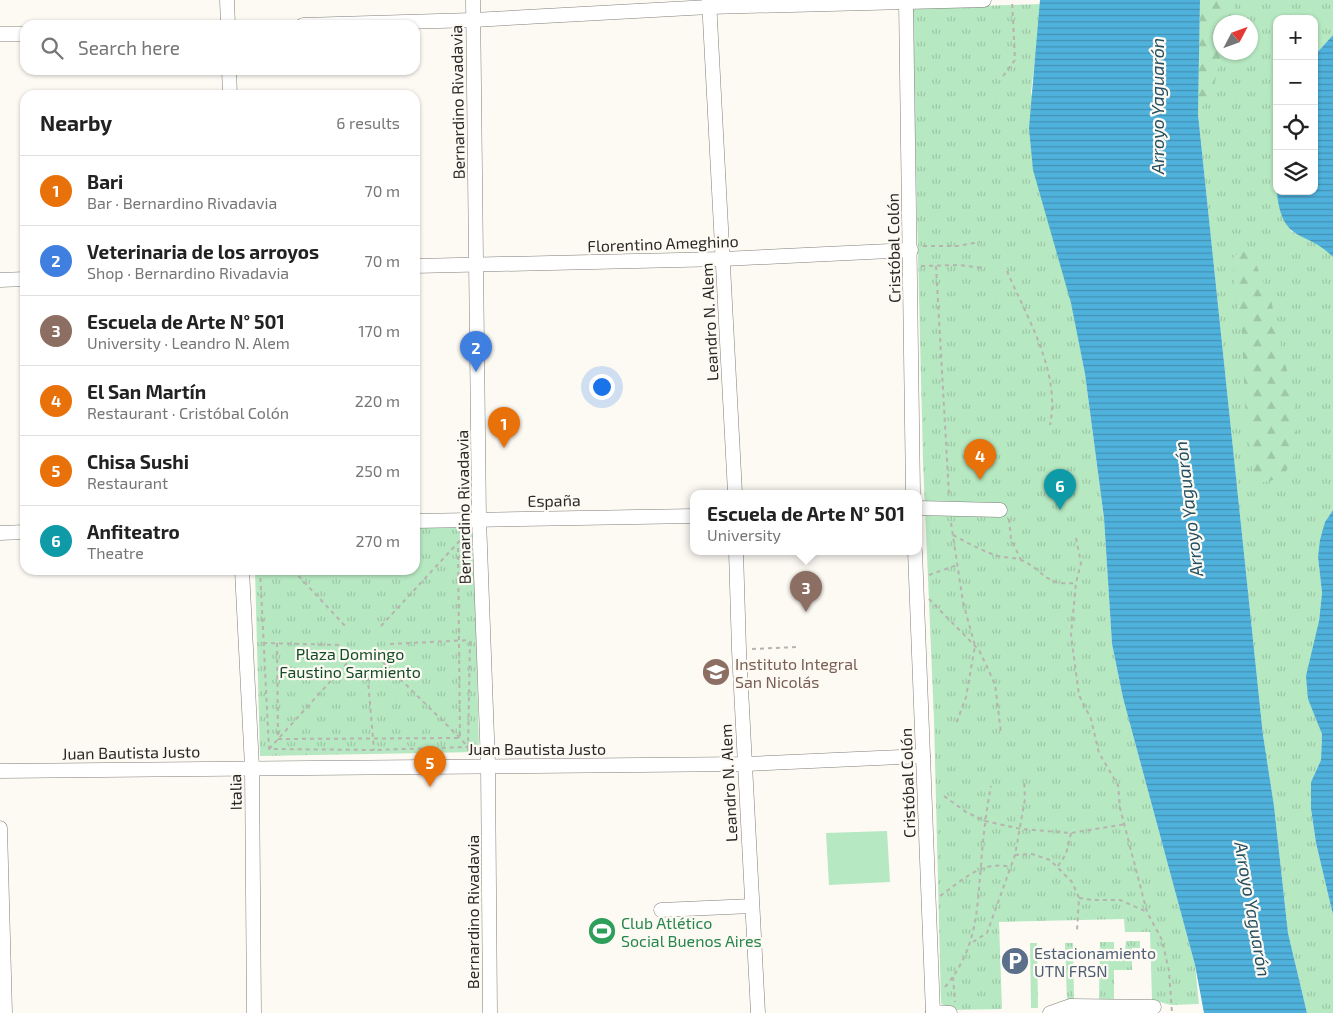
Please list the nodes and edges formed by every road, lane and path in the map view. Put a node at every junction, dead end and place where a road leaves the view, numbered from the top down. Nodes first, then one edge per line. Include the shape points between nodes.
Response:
1 (227, 0) edge
2 (473, 0) edge
3 (984, 0) edge
4 (1012, 0) edge
5 (842, 1) edge
6 (906, 2) junction
7 (709, 3) edge
8 (228, 20) edge
9 (473, 20) junction
10 (420, 22) edge
11 (0, 34) edge
12 (20, 34) edge
13 (229, 75) edge
14 (1003, 76) dead end
15 (230, 90) edge
16 (980, 242) dead end
17 (911, 248) junction
18 (723, 259) junction
19 (477, 265) junction
20 (420, 266) edge
21 (911, 266) junction
22 (936, 266) junction
23 (982, 268) dead end
24 (1007, 271) dead end
25 (20, 279) edge
26 (0, 280) edge
27 (1050, 425) dead end
28 (734, 490) edge
29 (913, 490) edge
30 (922, 508) edge
31 (950, 510) junction
32 (1004, 514) joint
33 (690, 516) edge
34 (479, 519) junction
35 (420, 521) edge
36 (20, 532) edge
37 (460, 532) dead end
38 (467, 532) junction
39 (0, 533) edge
40 (953, 535) junction
41 (1076, 538) dead end
42 (468, 539) dead end
43 (458, 544) junction
44 (736, 555) edge
45 (915, 555) edge
46 (1021, 560) junction
47 (957, 565) junction
48 (242, 575) edge
49 (260, 575) edge
50 (298, 575) edge
51 (1076, 583) junction
52 (916, 586) junction
53 (382, 626) dead end
54 (347, 628) dead end
55 (459, 641) junction
56 (263, 643) junction
57 (277, 643) junction
58 (390, 644) dead end
59 (341, 645) dead end
60 (975, 646) junction
61 (797, 647) dead end
62 (739, 650) junction
63 (348, 662) dead end
64 (383, 662) dead end
65 (367, 669) dead end
66 (956, 724) dead end
67 (1001, 733) dead end
68 (374, 738) junction
69 (460, 738) junction
70 (278, 739) junction
71 (468, 747) junction
72 (269, 750) junction
73 (374, 750) junction
74 (923, 756) junction
75 (745, 764) junction
76 (469, 765) junction
77 (488, 766) junction
78 (252, 767) junction
79 (0, 771) edge
80 (1024, 779) dead end
81 (991, 786) dead end
82 (944, 796) dead end
83 (985, 821) junction
84 (1126, 824) junction
85 (0, 828) edge
86 (1021, 828) junction
87 (1071, 833) junction
88 (1015, 855) junction
89 (1058, 866) junction
90 (1011, 867) junction
91 (981, 868) junction
92 (1079, 898) junction
93 (928, 904) junction
94 (752, 906) junction
95 (662, 910) dead end
96 (1147, 912) junction
97 (1077, 931) dead end
98 (971, 943) junction
99 (954, 977) junction
100 (1154, 1007) dead end
101 (953, 1008) edge
102 (932, 1009) edge
103 (5, 1013) edge
104 (254, 1013) edge
105 (490, 1013) edge
106 (758, 1013) edge
107 (1052, 1013) edge
108 (1172, 1013) edge

1 - 8 street
2 - 9 street, Bernardino Rivadavia
3 - 6 street
4 - 14 path via 1015,60
5 - 6 street
5 - 7 street
6 - 17 street, Cristóbal Colón
7 - 9 street
7 - 18 street, Leandro N. Alem
9 - 10 street
9 - 19 street, Bernardino Rivadavia
11 - 12 street
13 - 15 street
16 - 17 path
17 - 18 street, Florentino Ameghino
17 - 21 street, Cristóbal Colón
18 - 19 street, Florentino Ameghino
18 - 28 street, Leandro N. Alem
19 - 20 street, Florentino Ameghino
19 - 34 street, Bernardino Rivadavia
21 - 22 path
21 - 29 street, Cristóbal Colón
22 - 23 path
22 - 31 path
24 - 27 path via 1042,352 1052,386 1054,408
25 - 26 street
30 - 31 street
31 - 32 street
31 - 40 path
32 - 46 path
33 - 34 street, España
34 - 35 street, España
34 - 77 street, Bernardino Rivadavia
36 - 39 street
37 - 38 path
38 - 42 path
38 - 43 path
40 - 46 path via 1000,557
40 - 47 path
41 - 51 path via 1081,563
43 - 53 path
43 - 55 path
44 - 62 street, Leandro N. Alem
45 - 52 street, Cristóbal Colón
46 - 51 path via 1060,584
47 - 52 path via 928,576
47 - 60 path
48 - 78 street, Italia
49 - 56 path
50 - 54 path
51 - 84 path via 1070,635 1079,696 1091,719 1098,754 1118,785 1120,808
52 - 60 path
52 - 74 street, Cristóbal Colón
55 - 58 path
55 - 69 path
55 - 71 path via 470,640
56 - 57 path
56 - 72 path
57 - 59 path
57 - 70 path
60 - 66 path via 966,697
60 - 67 path via 995,684
61 - 62 path
62 - 75 street, Leandro N. Alem
63 - 70 path
64 - 69 path
65 - 68 path
68 - 69 path
68 - 70 path
68 - 73 path
69 - 71 path
70 - 72 path
71 - 73 path
71 - 76 path
72 - 73 path
74 - 75 street, Juan Bautista Justo
74 - 93 street, Cristóbal Colón
75 - 77 street, Juan Bautista Justo
75 - 94 street, Leandro N. Alem
76 - 77 street, Juan Bautista Justo
76 - 78 street, Juan Bautista Justo
77 - 105 street, Bernardino Rivadavia
78 - 79 street, Juan Bautista Justo
78 - 104 street, Italia
80 - 86 path via 1026,799
81 - 83 path
82 - 83 path
83 - 86 path
83 - 91 path
84 - 87 path
84 - 96 path
85 - 103 street
86 - 87 path
86 - 88 path
87 - 89 path via 1066,854
88 - 89 path via 1032,854
88 - 90 path
89 - 92 path via 1072,882
90 - 91 path via 996,864
90 - 98 path via 988,933
91 - 93 path
91 - 98 path via 977,918
92 - 96 path via 1120,900
92 - 97 path
93 - 102 street, Cristóbal Colón
94 - 95 street
94 - 106 street, Leandro N. Alem
96 - 108 path via 1162,940 1169,971
98 - 99 path
99 - 101 path
99 - 102 path
100 - 107 street via 1070,1006
101 - 102 street

